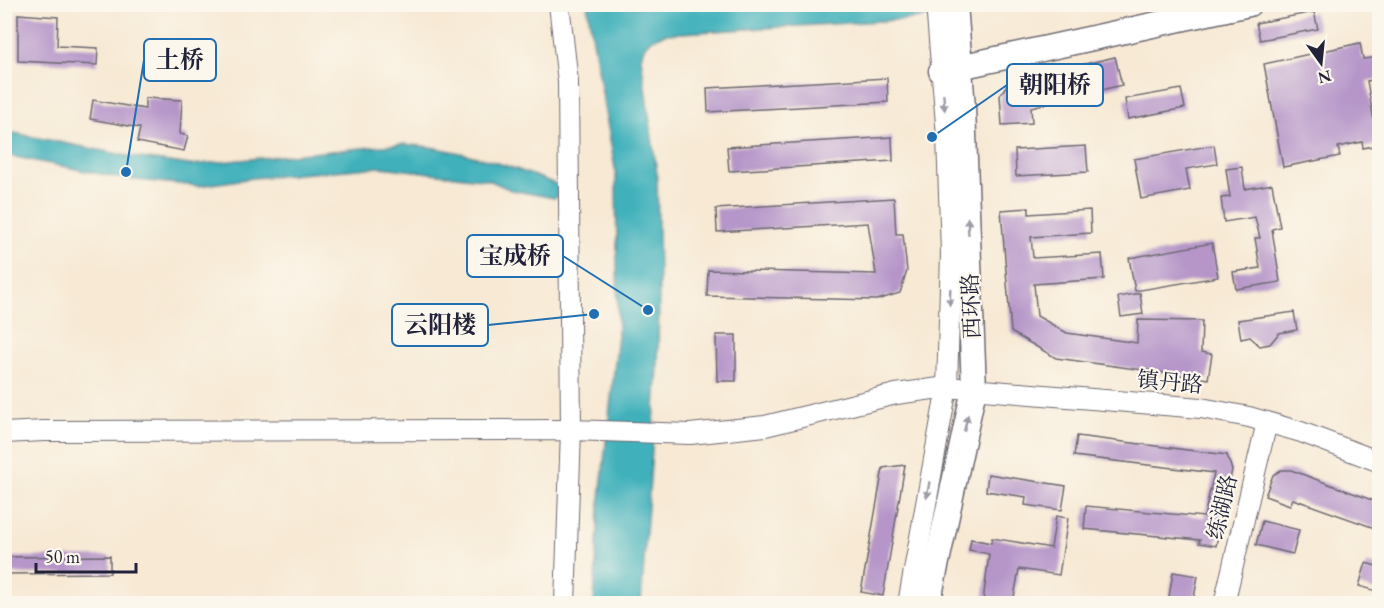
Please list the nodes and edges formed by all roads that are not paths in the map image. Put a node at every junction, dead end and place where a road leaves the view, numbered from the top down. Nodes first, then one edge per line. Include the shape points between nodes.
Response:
1 (560, 4) edge
2 (1249, 4) edge
3 (946, 13) edge
4 (950, 69) junction
5 (947, 387) junction
6 (974, 389) junction
7 (1267, 422) junction
8 (571, 430) junction
9 (4, 434) edge
10 (1380, 462) edge
11 (565, 603) edge
12 (908, 603) edge
13 (928, 603) edge
14 (1224, 603) edge

1 - 8 street via 568,82
2 - 4 main road
3 - 4 main road, 西环路
4 -> 5 street, 西环路
6 -> 4 main road, 西环路
5 - 6 street, 镇丹路
5 - 8 street, 镇丹路 via 896,394 765,426 681,434
5 -> 12 street, 西环路
6 - 7 street, 镇丹路 via 1201,408
13 -> 6 main road, 西环路
7 - 10 street, 镇丹路
7 - 14 street, 练湖路
8 - 9 street, 镇丹路 via 44,430
8 - 11 street

